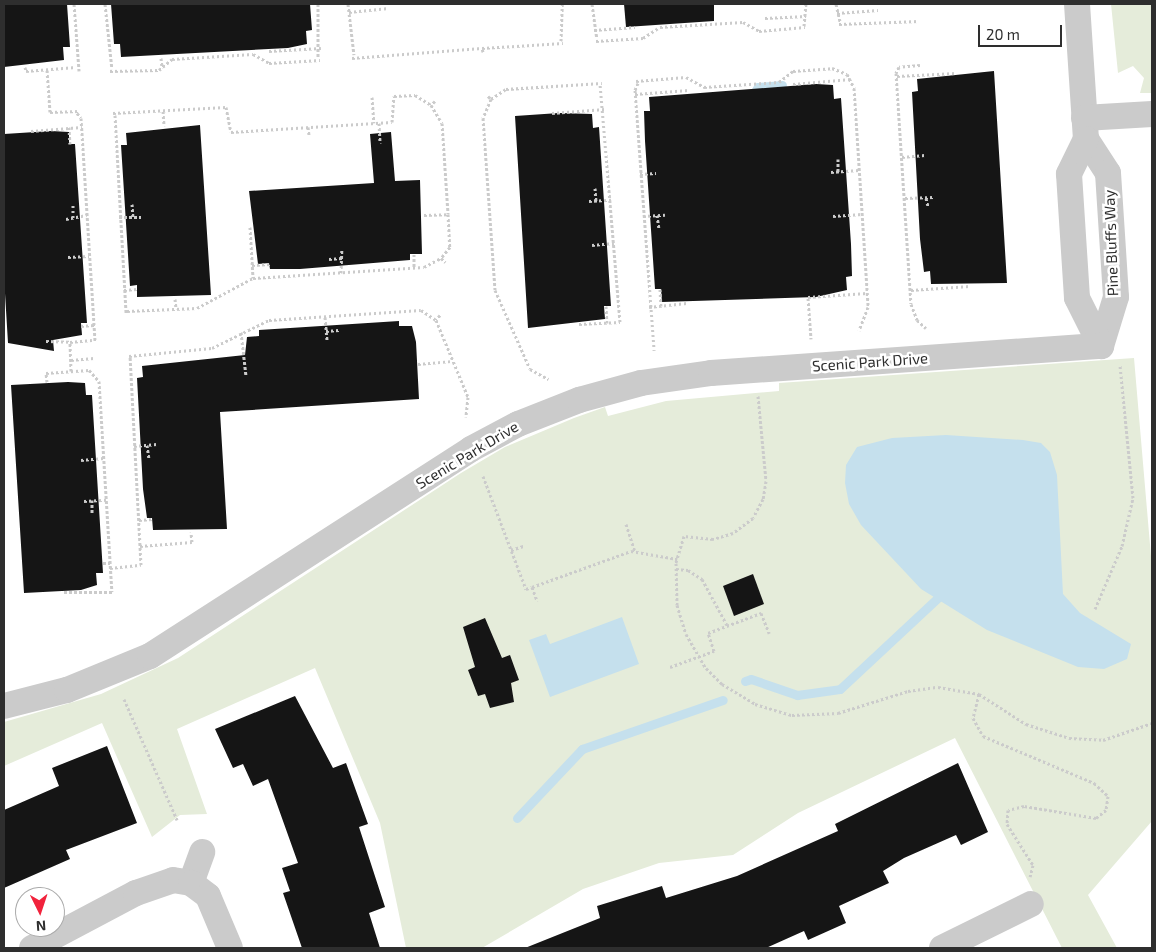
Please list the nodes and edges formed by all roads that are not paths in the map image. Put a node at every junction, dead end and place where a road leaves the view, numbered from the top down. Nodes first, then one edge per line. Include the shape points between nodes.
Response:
1 (1077, 4) edge
2 (1152, 114) edge
3 (1085, 128) junction
4 (1101, 346) junction
5 (4, 706) edge
6 (202, 852) dead end
7 (191, 883) junction
8 (1028, 892) road end
9 (32, 948) edge
10 (230, 948) edge
11 (942, 948) edge

1 - 3 street, Pine Bluffs Way
2 - 3 street
3 - 4 street, Pine Bluffs Way via 1108,173 1116,297
3 - 4 street, Pine Bluffs Way via 1069,174 1076,298
4 - 5 street, Scenic Park Drive via 711,373 641,384 579,400 518,424 471,449 150,656 75,688
6 - 7 street
7 - 9 street via 174,880 153,885
7 - 10 street via 214,906
8 - 11 street

